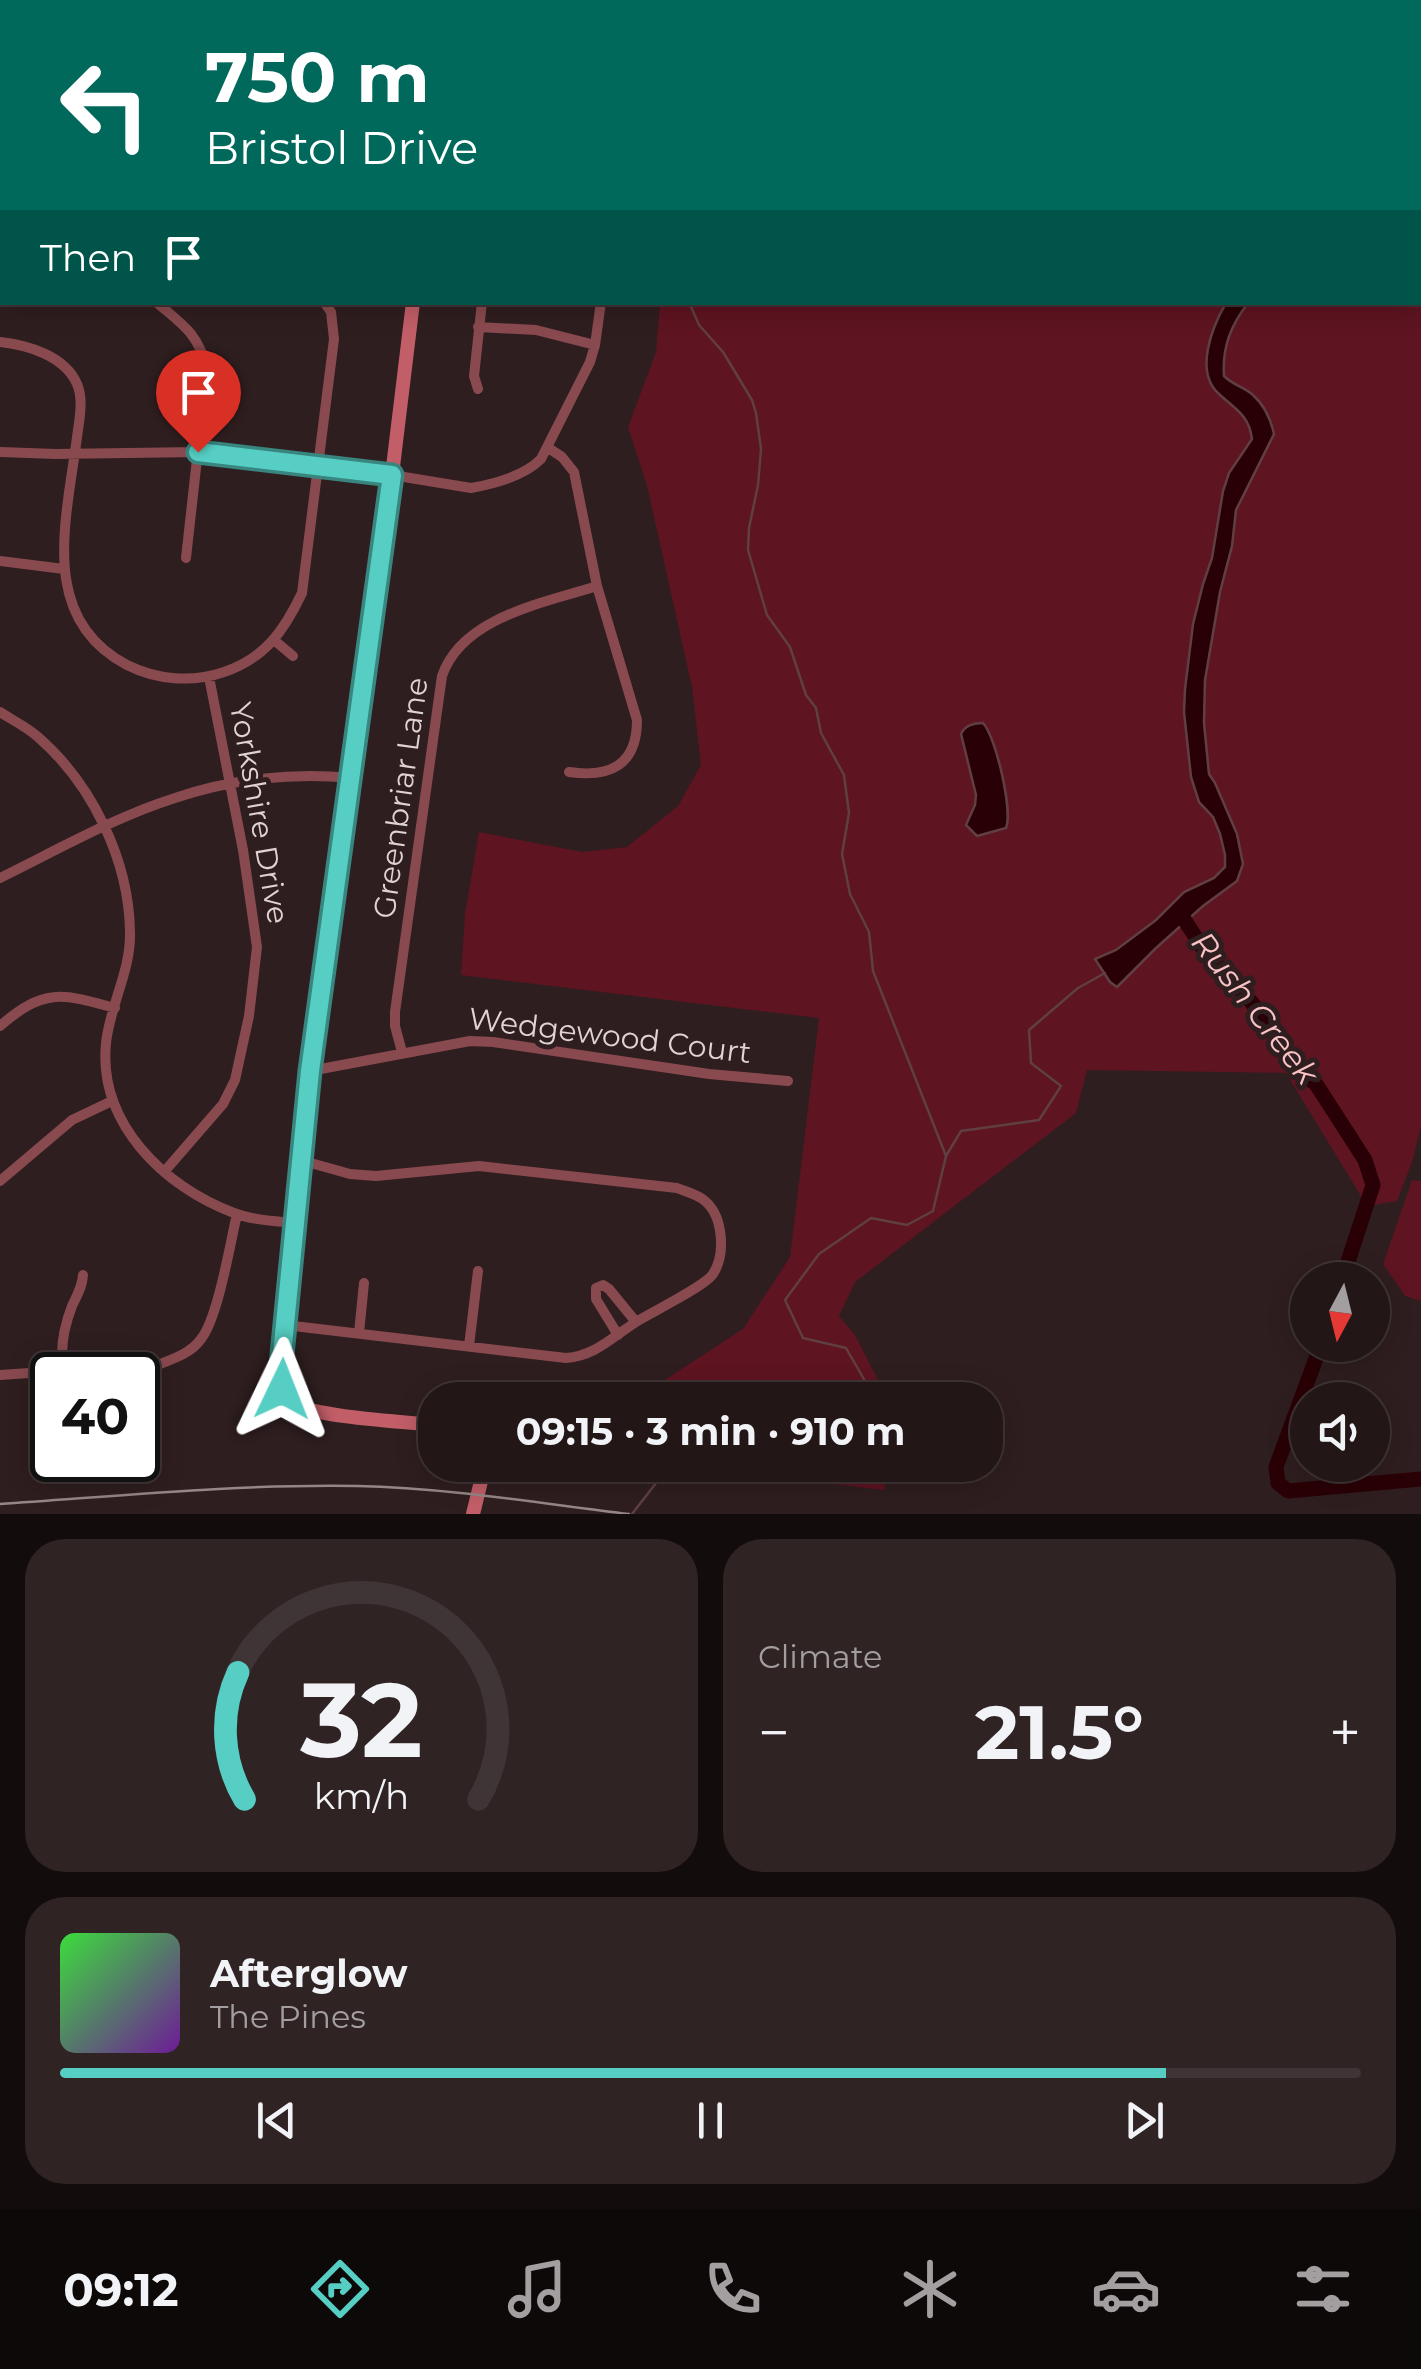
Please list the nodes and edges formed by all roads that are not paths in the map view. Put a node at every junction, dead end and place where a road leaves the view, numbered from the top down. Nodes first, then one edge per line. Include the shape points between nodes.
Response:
1 (159, 305) edge
2 (326, 305) edge
3 (413, 305) edge
4 (482, 305) edge
5 (601, 305) edge
6 (478, 327) junction
7 (0, 342) edge
8 (595, 344) junction
9 (478, 389) dead end
10 (547, 448) junction
11 (0, 452) edge
12 (198, 452) junction
13 (75, 454) junction
14 (319, 466) junction
15 (392, 475) junction
16 (186, 558) dead end
17 (0, 562) edge
18 (64, 569) junction
19 (597, 586) junction
20 (274, 640) junction
21 (292, 656) dead end
22 (208, 677) junction
23 (0, 712) edge
24 (569, 772) dead end
25 (351, 778) junction
26 (228, 784) junction
27 (104, 827) junction
28 (0, 878) edge
29 (115, 1008) junction
30 (0, 1026) edge
31 (402, 1052) junction
32 (310, 1071) junction
33 (788, 1081) dead end
34 (112, 1101) junction
35 (300, 1160) junction
36 (164, 1172) junction
37 (0, 1181) edge
38 (237, 1214) junction
39 (294, 1223) junction
40 (478, 1271) dead end
41 (83, 1276) dead end
42 (364, 1283) dead end
43 (636, 1322) junction
44 (285, 1325) junction
45 (359, 1333) junction
46 (618, 1335) junction
47 (469, 1346) junction
48 (60, 1352) edge
49 (160, 1364) edge
50 (30, 1373) edge
51 (0, 1375) edge
52 (418, 1423) edge
53 (482, 1482) edge
54 (474, 1514) edge

1 - 12 street via 201,348 206,386
2 - 14 street via 334,338
3 - 15 street
4 - 6 street
5 - 8 street
6 - 8 street via 536,330
6 - 9 street
7 - 13 street via 44,353 69,371 80,400
8 - 10 street
10 - 15 street via 531,468 471,488
10 - 19 street via 574,472
11 - 13 street
12 - 13 street
12 - 14 street
12 - 16 street
13 - 18 street
14 - 15 street
14 - 20 street via 302,594
15 - 25 street
17 - 18 street
18 - 22 street via 76,613 121,662 167,678
19 - 24 street via 638,726 629,755 612,770
19 - 31 street, Greenbriar Lane via 492,622 447,661 395,1012
20 - 21 street
20 - 22 street via 239,666
22 - 26 street, Yorkshire Drive
23 - 27 street via 38,737 77,778
25 - 26 street via 294,775
25 - 32 street
26 - 27 street
26 - 36 street, Yorkshire Drive via 257,946 248,1016 223,1104
27 - 28 street
27 - 29 street via 127,895 130,933
29 - 30 street via 55,995 29,1003
29 - 34 street via 106,1045
31 - 32 street, Wedgewood Court
31 - 33 street, Wedgewood Court via 493,1042
32 - 35 street
34 - 36 street
34 - 37 street via 72,1120
35 - 39 street
35 - 43 street via 376,1176 479,1166 677,1188 698,1196 712,1208 720,1235 711,1277
36 - 38 street
38 - 39 street
38 - 49 street via 200,1342
39 - 44 street
40 - 47 street
41 - 48 street
42 - 45 street
43 - 46 street
43 - 46 street via 609,1289 596,1288
44 - 45 street
44 - 52 street via 280,1375 288,1400 310,1411
45 - 47 street
46 - 47 street via 577,1357
50 - 51 street
53 - 54 street

